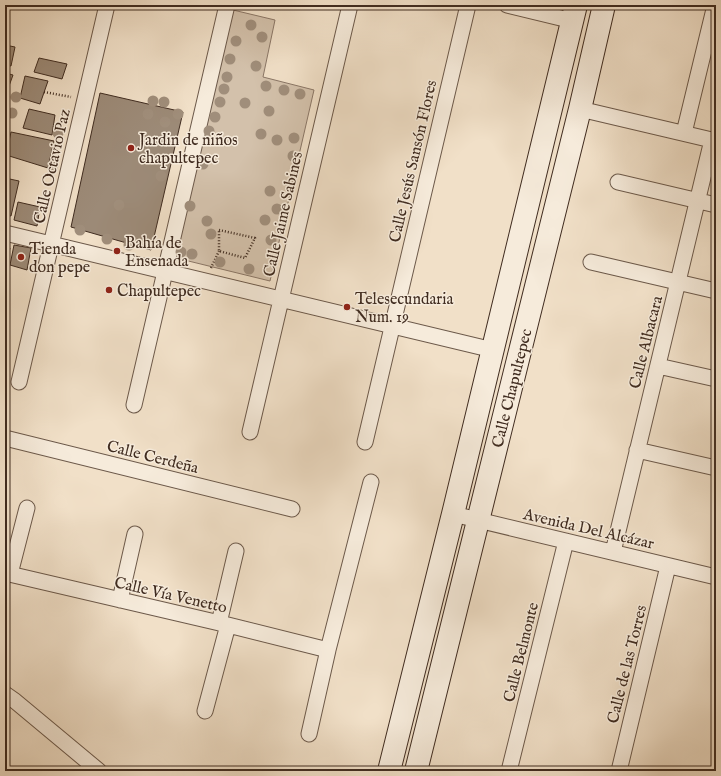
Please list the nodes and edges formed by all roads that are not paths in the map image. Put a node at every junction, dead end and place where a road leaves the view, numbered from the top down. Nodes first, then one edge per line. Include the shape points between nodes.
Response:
1 (107, 5) edge
2 (227, 5) edge
3 (350, 5) edge
4 (468, 5) edge
5 (507, 5) edge
6 (604, 5) edge
7 (715, 5) edge
8 (575, 13) edge
9 (580, 109) junction
10 (684, 133) junction
11 (714, 140) edge
12 (618, 182) dead end
13 (697, 200) junction
14 (716, 205) edge
15 (5, 232) edge
16 (51, 244) junction
17 (591, 262) dead end
18 (165, 271) junction
19 (678, 282) junction
20 (716, 291) edge
21 (281, 299) junction
22 (392, 326) junction
23 (493, 350) junction
24 (658, 366) junction
25 (716, 379) edge
26 (19, 382) dead end
27 (134, 405) dead end
28 (250, 432) dead end
29 (5, 438) edge
30 (365, 442) dead end
31 (637, 450) junction
32 (716, 468) edge
33 (371, 482) dead end
34 (27, 508) dead end
35 (292, 509) dead end
36 (453, 514) junction
37 (478, 520) junction
38 (135, 534) dead end
39 (566, 541) junction
40 (236, 551) dead end
41 (613, 552) junction
42 (668, 566) junction
43 (7, 574) edge
44 (716, 577) edge
45 (120, 600) junction
46 (224, 624) junction
47 (328, 650) junction
48 (5, 694) edge
49 (205, 711) dead end
50 (309, 734) dead end
51 (99, 771) edge
52 (389, 771) edge
53 (416, 771) edge
54 (509, 771) edge
55 (619, 771) edge

1 - 16 street, Calle Octavio Paz
2 - 18 street
3 - 21 street, Calle Jaime Sabines
4 - 22 street, Calle Jesús Sansón Flores
5 - 8 street
6 - 9 main road, Calle Chapultepec
7 - 10 street
8 - 23 main road, Calle Chapultepec
9 - 10 street
9 - 37 main road, Calle Chapultepec
10 - 11 street
11 - 13 street, Calle Albacara
12 - 13 street
13 - 14 street
13 - 19 street, Calle Albacara
15 - 16 street
16 - 18 street
16 - 26 street, Calle Octavio Paz
17 - 19 street
18 - 21 street
18 - 27 street
19 - 20 street
19 - 24 street, Calle Albacara
21 - 22 street
21 - 28 street, Calle Jaime Sabines
22 - 23 street
22 - 30 street, Calle Jesús Sansón Flores
23 - 36 main road, Calle Chapultepec
24 - 25 street
24 - 31 street, Calle Albacara
29 - 35 street, Calle Cerdeña
31 - 32 street
31 - 41 street, Calle Albacara
33 - 47 street
34 - 43 street
36 - 37 street, Avenida Del Alcázar
36 - 52 main road, Calle Chapultepec
37 - 39 street, Avenida Del Alcázar
37 - 53 main road, Calle Chapultepec
38 - 45 street
39 - 41 street, Avenida Del Alcázar
39 - 54 street, Calle Belmonte
40 - 46 street
41 - 42 street, Avenida Del Alcázar
42 - 44 street, Avenida Del Alcázar
42 - 55 street, Calle de las Torres
43 - 45 street, Calle Vía Venetto
45 - 46 street, Calle Vía Venetto
46 - 47 street, Calle Vía Venetto
46 - 49 street
47 - 50 street
48 - 51 street

